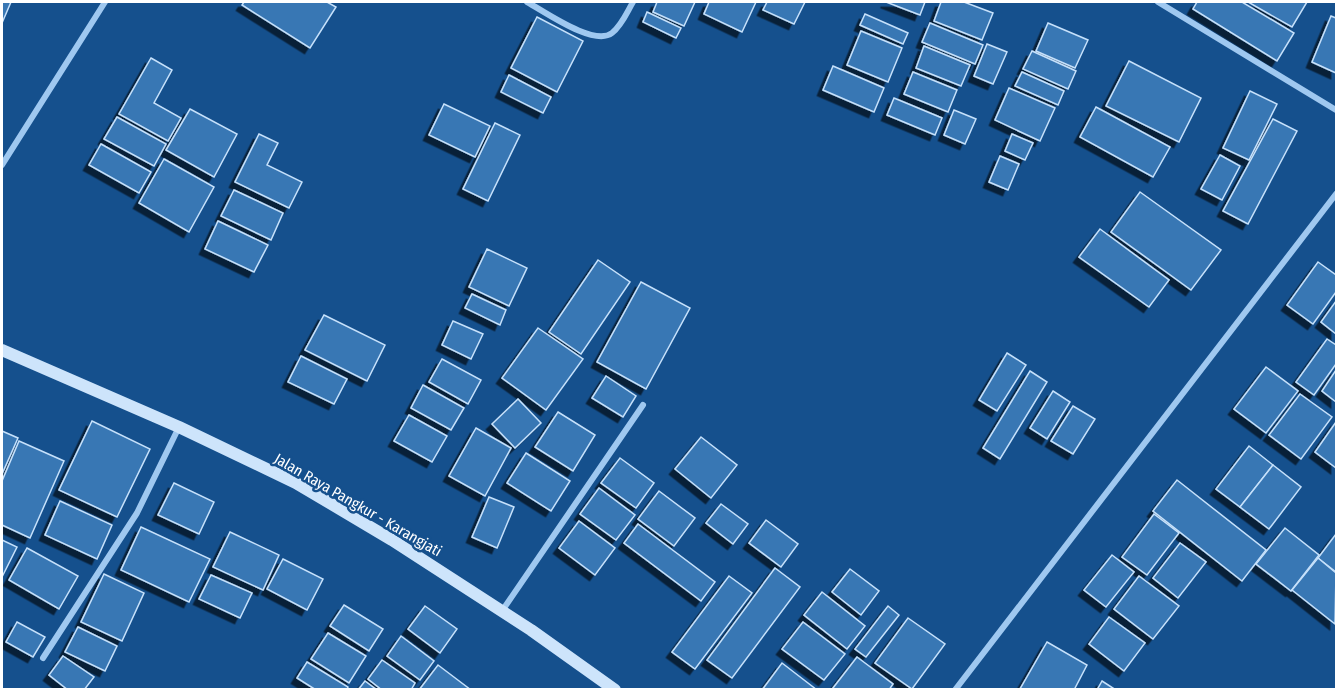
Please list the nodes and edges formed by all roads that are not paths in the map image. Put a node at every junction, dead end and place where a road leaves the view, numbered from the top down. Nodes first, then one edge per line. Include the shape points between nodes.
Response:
1 (105, 2) edge
2 (527, 2) edge
3 (633, 2) edge
4 (1158, 2) edge
5 (1336, 110) edge
6 (2, 165) edge
7 (1336, 194) edge
8 (2, 351) edge
9 (643, 405) dead end
10 (179, 426) junction
11 (502, 611) junction
12 (43, 658) dead end
13 (615, 690) edge
14 (955, 690) edge

1 - 6 street
2 - 3 street via 583,33 602,38 611,33
4 - 5 street
7 - 14 street
8 - 10 main road, Jalan Raya Pangkur - Karangjati
9 - 11 street
10 - 11 main road, Jalan Raya Pangkur - Karangjati via 296,483
10 - 12 street via 137,513
11 - 13 main road, Jalan Raya Pangkur - Karangjati

